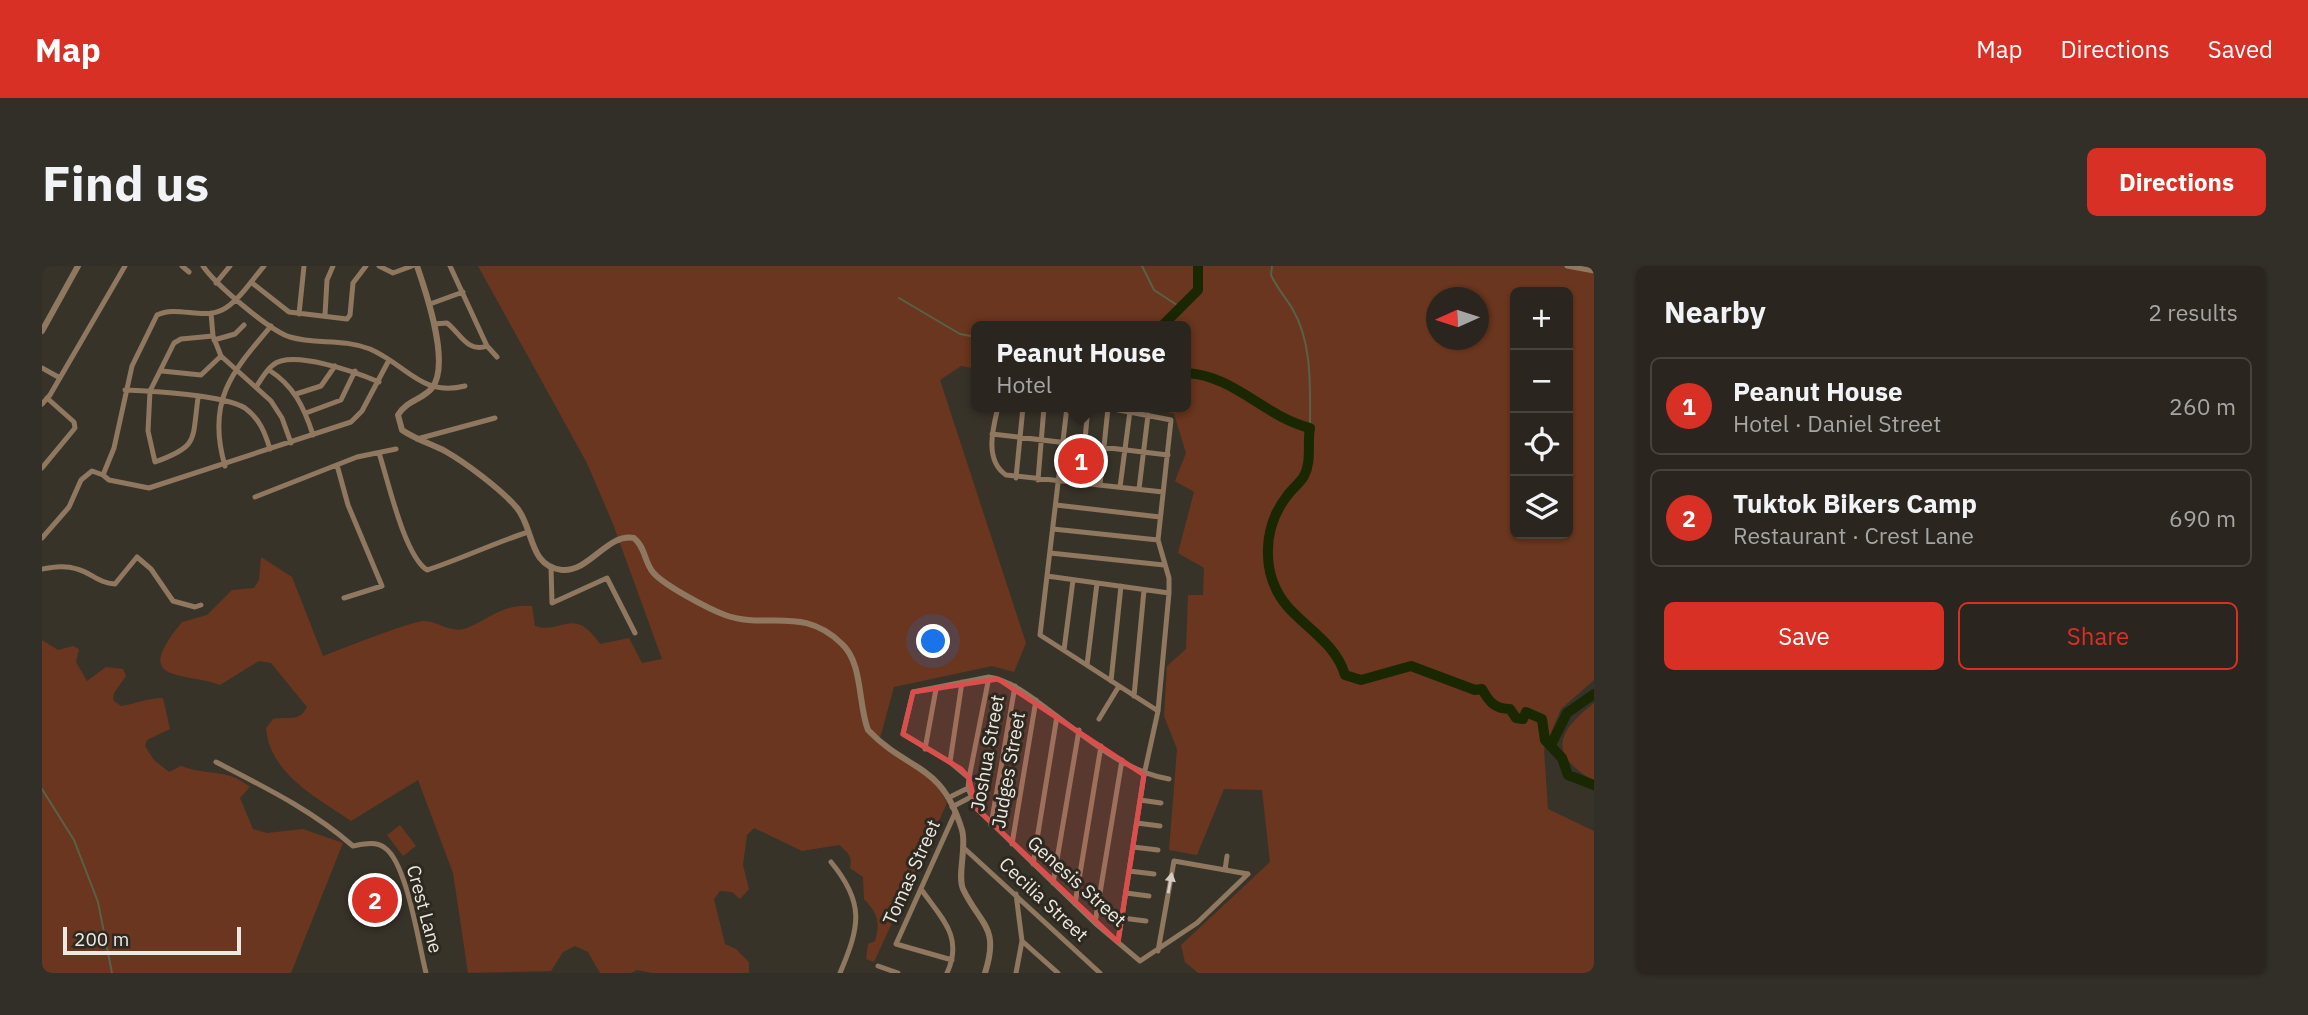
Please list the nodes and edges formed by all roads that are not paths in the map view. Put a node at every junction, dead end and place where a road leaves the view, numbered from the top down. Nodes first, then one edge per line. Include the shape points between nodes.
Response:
1 (78, 266) edge
2 (125, 266) edge
3 (182, 266) edge
4 (203, 266) edge
5 (230, 266) edge
6 (264, 266) edge
7 (304, 266) edge
8 (333, 266) edge
9 (366, 266) edge
10 (379, 266) edge
11 (414, 266) edge
12 (450, 266) edge
13 (1567, 266) edge
14 (1594, 271) edge
15 (189, 272) dead end
16 (251, 282) junction
17 (216, 284) junction
18 (463, 292) junction
19 (235, 298) junction
20 (430, 304) junction
21 (211, 313) junction
22 (299, 314) junction
23 (325, 315) junction
24 (434, 324) junction
25 (244, 325) dead end
26 (271, 326) junction
27 (42, 331) edge
28 (214, 338) junction
29 (487, 346) junction
30 (220, 356) junction
31 (497, 357) dead end
32 (389, 359) junction
33 (335, 366) junction
34 (42, 368) edge
35 (234, 370) junction
36 (269, 370) junction
37 (162, 371) junction
38 (355, 372) junction
39 (60, 378) junction
40 (379, 382) junction
41 (465, 386) dead end
42 (256, 387) junction
43 (432, 389) junction
44 (125, 390) junction
45 (150, 391) junction
46 (296, 394) junction
47 (47, 398) junction
48 (198, 398) junction
49 (223, 400) junction
50 (42, 404) edge
51 (997, 412) edge
52 (1022, 412) edge
53 (1044, 412) edge
54 (1067, 412) edge
55 (1088, 412) edge
56 (1106, 412) edge
57 (1130, 412) edge
58 (1134, 412) edge
59 (306, 413) junction
60 (1148, 415) junction
61 (495, 418) dead end
62 (992, 434) junction
63 (313, 435) junction
64 (1020, 437) junction
65 (417, 439) junction
66 (1041, 440) junction
67 (1064, 442) junction
68 (291, 443) junction
69 (1085, 445) junction
70 (1104, 447) junction
71 (270, 449) junction
72 (396, 449) dead end
73 (1125, 449) junction
74 (1144, 452) junction
75 (379, 453) junction
76 (1168, 455) junction
77 (337, 465) junction
78 (225, 466) junction
79 (42, 468) edge
80 (103, 475) junction
81 (1016, 478) junction
82 (1038, 480) junction
83 (1060, 482) junction
84 (1081, 484) junction
85 (1100, 485) junction
86 (1120, 487) junction
87 (1139, 489) junction
88 (1163, 492) junction
89 (255, 497) dead end
90 (1056, 505) junction
91 (1160, 517) junction
92 (1053, 528) junction
93 (528, 532) junction
94 (42, 538) edge
95 (1158, 540) junction
96 (1050, 553) junction
97 (1164, 565) junction
98 (551, 567) junction
99 (42, 569) edge
100 (1047, 576) junction
101 (1073, 580) junction
102 (1097, 583) junction
103 (1121, 586) junction
104 (1144, 590) junction
105 (1169, 593) junction
106 (344, 598) dead end
107 (201, 604) dead end
108 (635, 633) dead end
109 (1065, 650) junction
110 (1087, 665) junction
111 (989, 677) junction
112 (1111, 681) junction
113 (962, 682) junction
114 (1014, 686) junction
115 (1119, 686) junction
116 (936, 689) junction
117 (1134, 696) junction
118 (1036, 700) junction
119 (1158, 711) junction
120 (1058, 716) junction
121 (1099, 719) dead end
122 (1079, 730) junction
123 (1101, 746) junction
124 (925, 749) junction
125 (1122, 760) junction
126 (216, 762) dead end
127 (950, 762) junction
128 (1144, 775) junction
129 (969, 778) junction
130 (1169, 779) dead end
131 (968, 788) junction
132 (971, 797) junction
133 (948, 798) junction
134 (1140, 800) junction
135 (1161, 803) dead end
136 (954, 810) junction
137 (1137, 823) junction
138 (990, 825) junction
139 (1160, 826) dead end
140 (1012, 844) junction
141 (1133, 847) junction
142 (965, 849) junction
143 (1158, 850) dead end
144 (1227, 856) dead end
145 (831, 862) dead end
146 (1033, 864) junction
147 (1225, 870) junction
148 (1129, 871) junction
149 (1154, 874) dead end
150 (1053, 883) junction
151 (921, 889) junction
152 (1126, 893) junction
153 (1016, 894) junction
154 (1149, 896) dead end
155 (1075, 904) junction
156 (1122, 918) junction
157 (1146, 921) dead end
158 (1095, 923) junction
159 (1022, 941) junction
160 (1118, 942) junction
161 (1158, 951) junction
162 (952, 960) junction
163 (878, 966) dead end
164 (426, 973) edge
165 (840, 973) edge
166 (898, 973) edge
167 (947, 973) edge
168 (985, 973) edge
169 (1016, 973) edge
170 (1058, 973) edge
171 (1100, 973) edge

1 - 27 street
2 - 39 street
3 - 15 street
4 - 17 street
5 - 17 street
6 - 16 street
7 - 22 street
8 - 23 street via 327,280
9 - 23 street via 351,288 349,318
10 - 11 street via 393,273
11 - 20 street
12 - 18 street
13 - 14 street
16 - 19 street
16 - 22 street via 289,312
17 - 19 street
18 - 20 street
18 - 29 street
19 - 21 street via 223,310
19 - 26 street
20 - 24 street
21 - 28 street
21 - 44 street via 165,311 157,315
22 - 23 street
24 - 29 street via 447,324 463,342
24 - 43 street via 438,366
25 - 28 street via 235,334
26 - 32 street via 289,337 338,340
26 - 35 street
28 - 30 street
28 - 37 street via 176,341
29 - 31 street
30 - 35 street
30 - 37 street via 201,375
32 - 40 street
32 - 43 street
33 - 36 street via 286,360
33 - 38 street
33 - 46 street via 321,386
34 - 39 street
35 - 42 street
35 - 49 street via 225,384
36 - 42 street
36 - 46 street
37 - 45 street
38 - 40 street
38 - 59 street via 341,400
39 - 47 street
40 - 63 street via 351,422
41 - 43 street
42 - 68 street via 282,418
43 - 65 street via 398,415 402,430
44 - 45 street
44 - 80 street via 114,448
45 - 48 street
45 - 48 street via 148,431 155,462 183,452 189,444
46 - 59 street
47 - 50 street
47 - 79 street via 75,428
48 - 49 street
49 - 71 street via 242,406 260,423
49 - 78 street via 219,442
51 - 62 street
52 - 64 street
53 - 66 street
54 - 67 street
55 - 69 street
56 - 70 street
57 - 73 street
58 - 60 street, Genesis Street
59 - 63 street
60 - 74 street
60 - 76 street, Genesis Street via 1171,420
61 - 65 street
62 - 64 street
62 - 81 street via 997,466
63 - 68 street
64 - 66 street
64 - 81 street
65 - 93 street via 457,458 505,497 519,509
66 - 67 street
66 - 82 street
67 - 69 street
67 - 83 street
68 - 71 street
69 - 70 street
69 - 84 street
70 - 73 street
70 - 85 street
71 - 78 street
72 - 75 street
73 - 74 street
73 - 86 street
74 - 76 street
74 - 87 street
75 - 77 street
75 - 93 street via 410,546 426,570
76 - 88 street, Genesis Street
77 - 89 street
77 - 106 street via 348,505 382,586
78 - 80 street via 149,488
80 - 94 street via 92,471 83,476 69,507
81 - 82 street
82 - 83 street
83 - 84 street
83 - 90 street
84 - 85 street
85 - 86 street
86 - 87 street
87 - 88 street
88 - 91 street, Genesis Street
90 - 91 street
90 - 92 street
91 - 95 street, Genesis Street
92 - 95 street
92 - 96 street
93 - 98 street via 535,551
95 - 97 street, Genesis Street
96 - 97 street
96 - 100 street
97 - 105 street, Genesis Street
98 - 108 street via 552,603 607,578
98 - 133 street via 577,567 630,537 641,544 654,574 709,607 746,619 802,621 834,638 852,662 869,730 935,778
99 - 107 street via 80,569 102,583 115,584 137,557 173,601 195,607
100 - 101 street
100 - 109 street via 1040,635
101 - 102 street
101 - 109 street
102 - 103 street
102 - 110 street
103 - 104 street
103 - 112 street
104 - 105 street
104 - 117 street
105 - 119 street, Genesis Street
109 - 110 street
110 - 112 street
111 - 113 street
111 - 114 street
111 - 129 street, Genesis Street
112 - 115 street
113 - 116 street
113 - 127 street
114 - 118 street
114 - 138 street, Joshua Street
115 - 117 street
115 - 121 street
116 - 124 street
116 - 124 street via 913,692 903,734
117 - 119 street
118 - 120 street
118 - 140 street, Judges Street
119 - 128 street, Genesis Street
120 - 122 street
120 - 146 street
122 - 123 street
122 - 150 street
123 - 125 street
123 - 155 street
124 - 127 street
125 - 128 street
125 - 158 street
126 - 164 street, Crest Lane via 295,803 353,846 379,844 387,849 396,861
127 - 129 street
128 - 130 street
128 - 134 street, Genesis Street
129 - 131 street, Genesis Street
131 - 132 street, Genesis Street
131 - 133 street
132 - 136 street
132 - 138 street, Genesis Street
133 - 136 street
134 - 135 street
134 - 137 street, Genesis Street
136 - 142 street
136 - 151 street, Tomas Street
137 - 139 street
137 - 141 street, Genesis Street
138 - 140 street, Genesis Street
140 - 146 street, Genesis Street
141 - 143 street
141 - 148 street, Genesis Street
142 - 153 street, Cecilia Street
142 - 168 street via 961,885 982,917 991,945
144 - 147 street
145 - 165 street via 849,885 857,917
146 - 150 street, Genesis Street
147 - 161 street via 1248,874 1197,923
161 -> 147 street via 1174,861
148 - 149 street
148 - 152 street, Genesis Street
150 - 155 street, Genesis Street
151 - 162 street via 953,937
151 - 162 street, Tomas Street via 896,944
152 - 154 street
152 - 156 street, Genesis Street
153 - 159 street
153 - 171 street, Cecilia Street
155 - 158 street, Genesis Street
156 - 157 street
156 - 160 street, Genesis Street
158 - 160 street, Genesis Street
159 - 169 street
159 - 170 street
160 - 161 street via 1140,961
162 - 167 street
163 - 166 street

